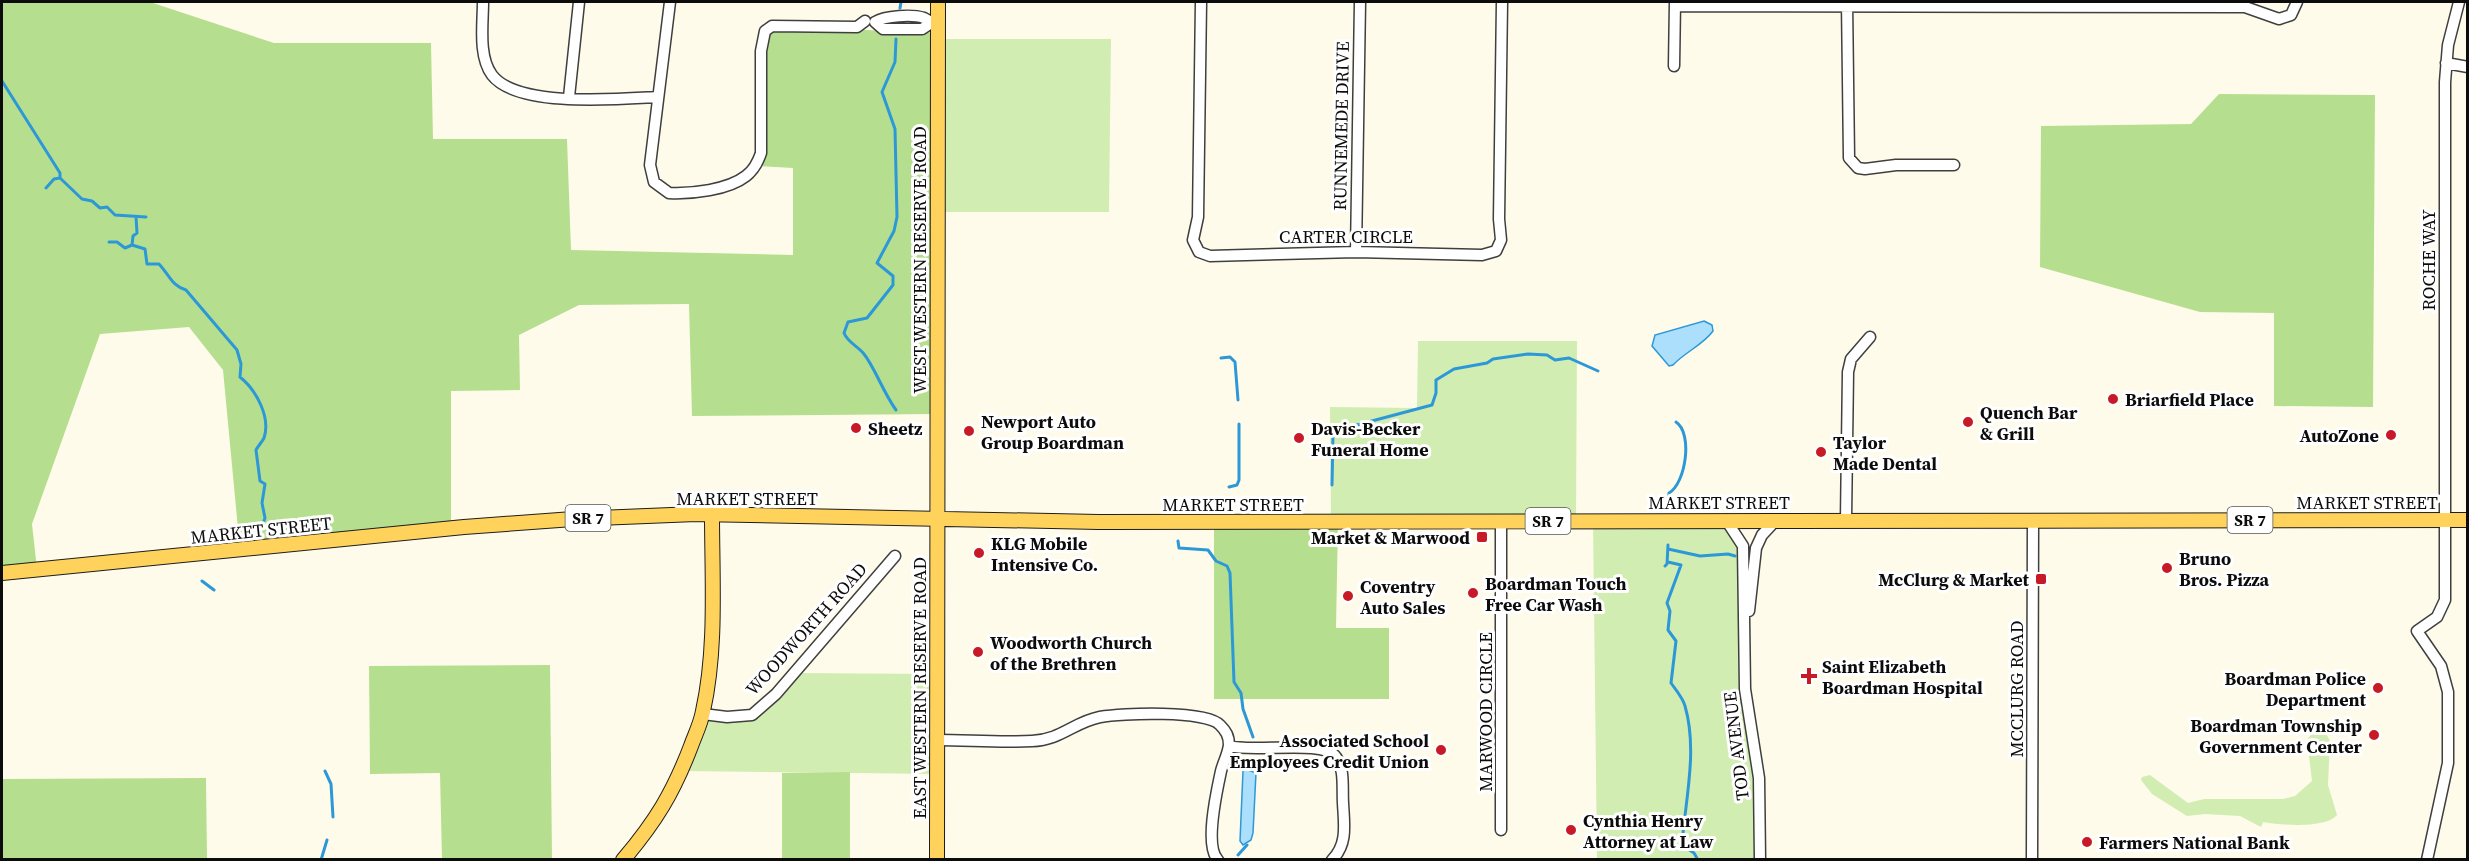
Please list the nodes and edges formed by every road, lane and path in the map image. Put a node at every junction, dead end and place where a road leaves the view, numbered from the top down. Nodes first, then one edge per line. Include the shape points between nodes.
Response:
1 (483, 2) edge
2 (579, 2) edge
3 (670, 2) edge
4 (938, 2) edge
5 (1201, 2) edge
6 (1360, 2) edge
7 (1502, 2) edge
8 (2297, 2) edge
9 (2459, 2) edge
10 (1675, 4) edge
11 (1999, 4) edge
12 (1847, 5) edge
13 (2154, 5) edge
14 (865, 21) dead end
15 (2446, 63) junction
16 (1674, 66) dead end
17 (2468, 67) edge
18 (658, 97) junction
19 (569, 98) junction
20 (1954, 165) dead end
21 (1356, 252) junction
22 (1870, 337) dead end
23 (712, 514) junction
24 (938, 518) junction
25 (2445, 519) junction
26 (1726, 520) junction
27 (1776, 520) junction
28 (1846, 520) junction
29 (2033, 520) junction
30 (2468, 520) edge
31 (1501, 521) junction
32 (895, 556) dead end
33 (2, 573) edge
34 (1745, 629) junction
35 (703, 714) junction
36 (937, 740) junction
37 (1229, 746) junction
38 (1501, 830) dead end
39 (623, 860) edge
40 (937, 860) edge
41 (1218, 860) edge
42 (1332, 860) edge
43 (1760, 860) edge
44 (2032, 860) edge
45 (2427, 860) edge

1 - 19 street via 483,50 491,74 512,90
2 - 19 street
3 - 18 street
4 - 24 main road, WEST WESTERN RESERVE ROAD via 934,23
5 - 21 street, CARTER CIRCLE via 1198,217 1194,245 1210,256
6 - 21 street, RUNNEMEDE DRIVE
7 - 21 street, CARTER CIRCLE via 1498,248 1482,255
8 - 13 street via 2294,11 2276,19 2245,8
9 - 15 street, ROCHE WAY
10 - 12 street
10 - 16 street
11 - 12 street
11 - 13 street
12 - 20 street via 1849,158 1858,168 1865,169
14 - 18 street via 857,27 772,26 765,31 761,51 761,153 756,166 737,181 678,193 654,183 650,165
15 - 17 street
15 - 25 street, ROCHE WAY
18 - 19 street
22 - 28 street via 1851,359 1848,372
23 - 24 main road, MARKET STREET / SR 7
23 - 33 main road, MARKET STREET / SR 7 via 474,526
23 - 35 main road via 711,638
24 - 31 main road, MARKET STREET / SR 7 via 1099,522
24 - 36 main road, EAST WESTERN RESERVE ROAD
25 - 29 main road, MARKET STREET / SR 7
25 - 30 main road, MARKET STREET / SR 7
25 - 45 street, ROCHE WAY via 2445,600 2437,617 2417,632 2441,666 2448,692 2447,770
26 - 27 main road, MARKET STREET / SR 7
26 - 31 main road, MARKET STREET / SR 7
26 - 34 street, TOD AVENUE via 1743,546
27 - 28 main road, MARKET STREET / SR 7
27 - 34 street, TOD AVENUE via 1756,548
28 - 29 main road, MARKET STREET / SR 7
29 - 44 street, MCCLURG ROAD
31 - 38 street, MARWOOD CIRCLE
32 - 35 street, WOODWORTH ROAD via 776,694 752,715
34 - 43 street, TOD AVENUE via 1745,689 1759,778
35 - 39 main road via 669,797
36 - 37 street via 1033,741 1056,738 1081,723 1101,717 1195,716 1217,721 1227,732
36 - 40 main road, EAST WESTERN RESERVE ROAD
37 - 41 street via 1221,770 1211,840 1213,855
37 - 42 street via 1252,750 1319,747 1331,751 1342,774 1344,834 1341,850

